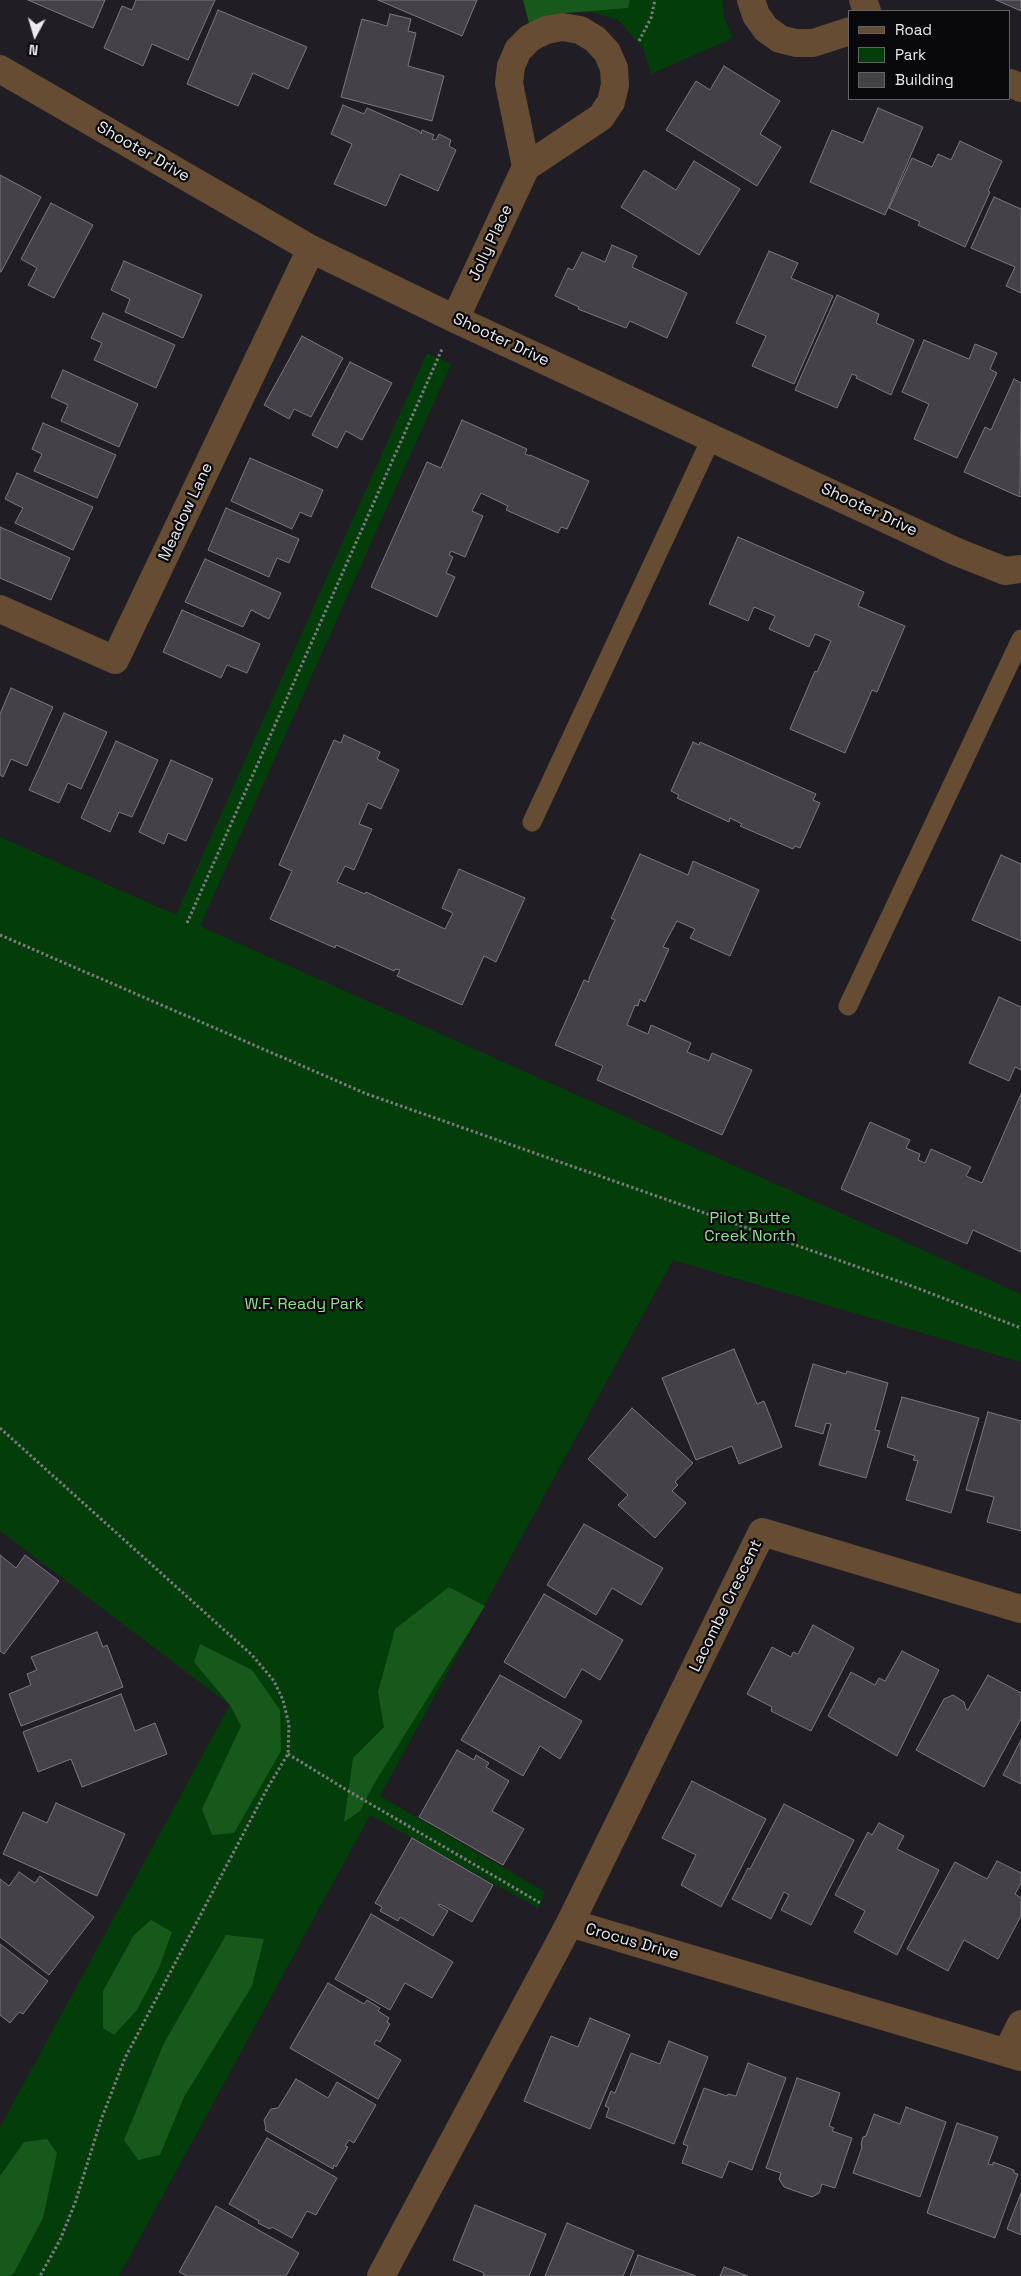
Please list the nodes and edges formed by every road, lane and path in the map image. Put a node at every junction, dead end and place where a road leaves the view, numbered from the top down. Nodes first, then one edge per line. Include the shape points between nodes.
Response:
1 (751, 0) edge
2 (848, 32) edge
3 (0, 69) edge
4 (526, 167) junction
5 (311, 249) junction
6 (455, 319) junction
7 (712, 437) junction
8 (1021, 569) edge
9 (0, 609) edge
10 (1021, 639) edge
11 (532, 822) dead end
12 (188, 923) dead end
13 (0, 935) edge
14 (848, 1006) dead end
15 (1021, 1328) edge
16 (0, 1428) edge
17 (1021, 1609) edge
18 (288, 1754) junction
19 (570, 1923) junction
20 (1021, 2024) edge
21 (1014, 2055) edge
22 (40, 2276) edge
23 (381, 2276) edge

1 - 2 street via 766,29 780,38 796,43 813,43
3 - 5 street, Shooter Drive
4 - 4 street via 601,117 611,102 615,86 614,68 607,52 580,30 562,27 530,38 518,50 511,66 509,83
4 - 6 street, Jolly Place
5 - 6 street, Shooter Drive
5 - 9 street, Meadow Lane via 115,660
6 - 7 street, Shooter Drive
6 - 12 path
7 - 8 street, Shooter Drive via 957,552 1005,571
7 - 11 lane
10 - 14 lane
13 - 15 path via 367,1094 909,1285
16 - 18 path via 252,1655 274,1681 283,1700 289,1725
17 - 19 street, Lacombe Crescent via 762,1532
18 - 19 path
18 - 22 path via 126,2058 101,2120 75,2203
19 - 21 street, Crocus Drive
19 - 23 street, Crocus Drive
20 - 21 street

